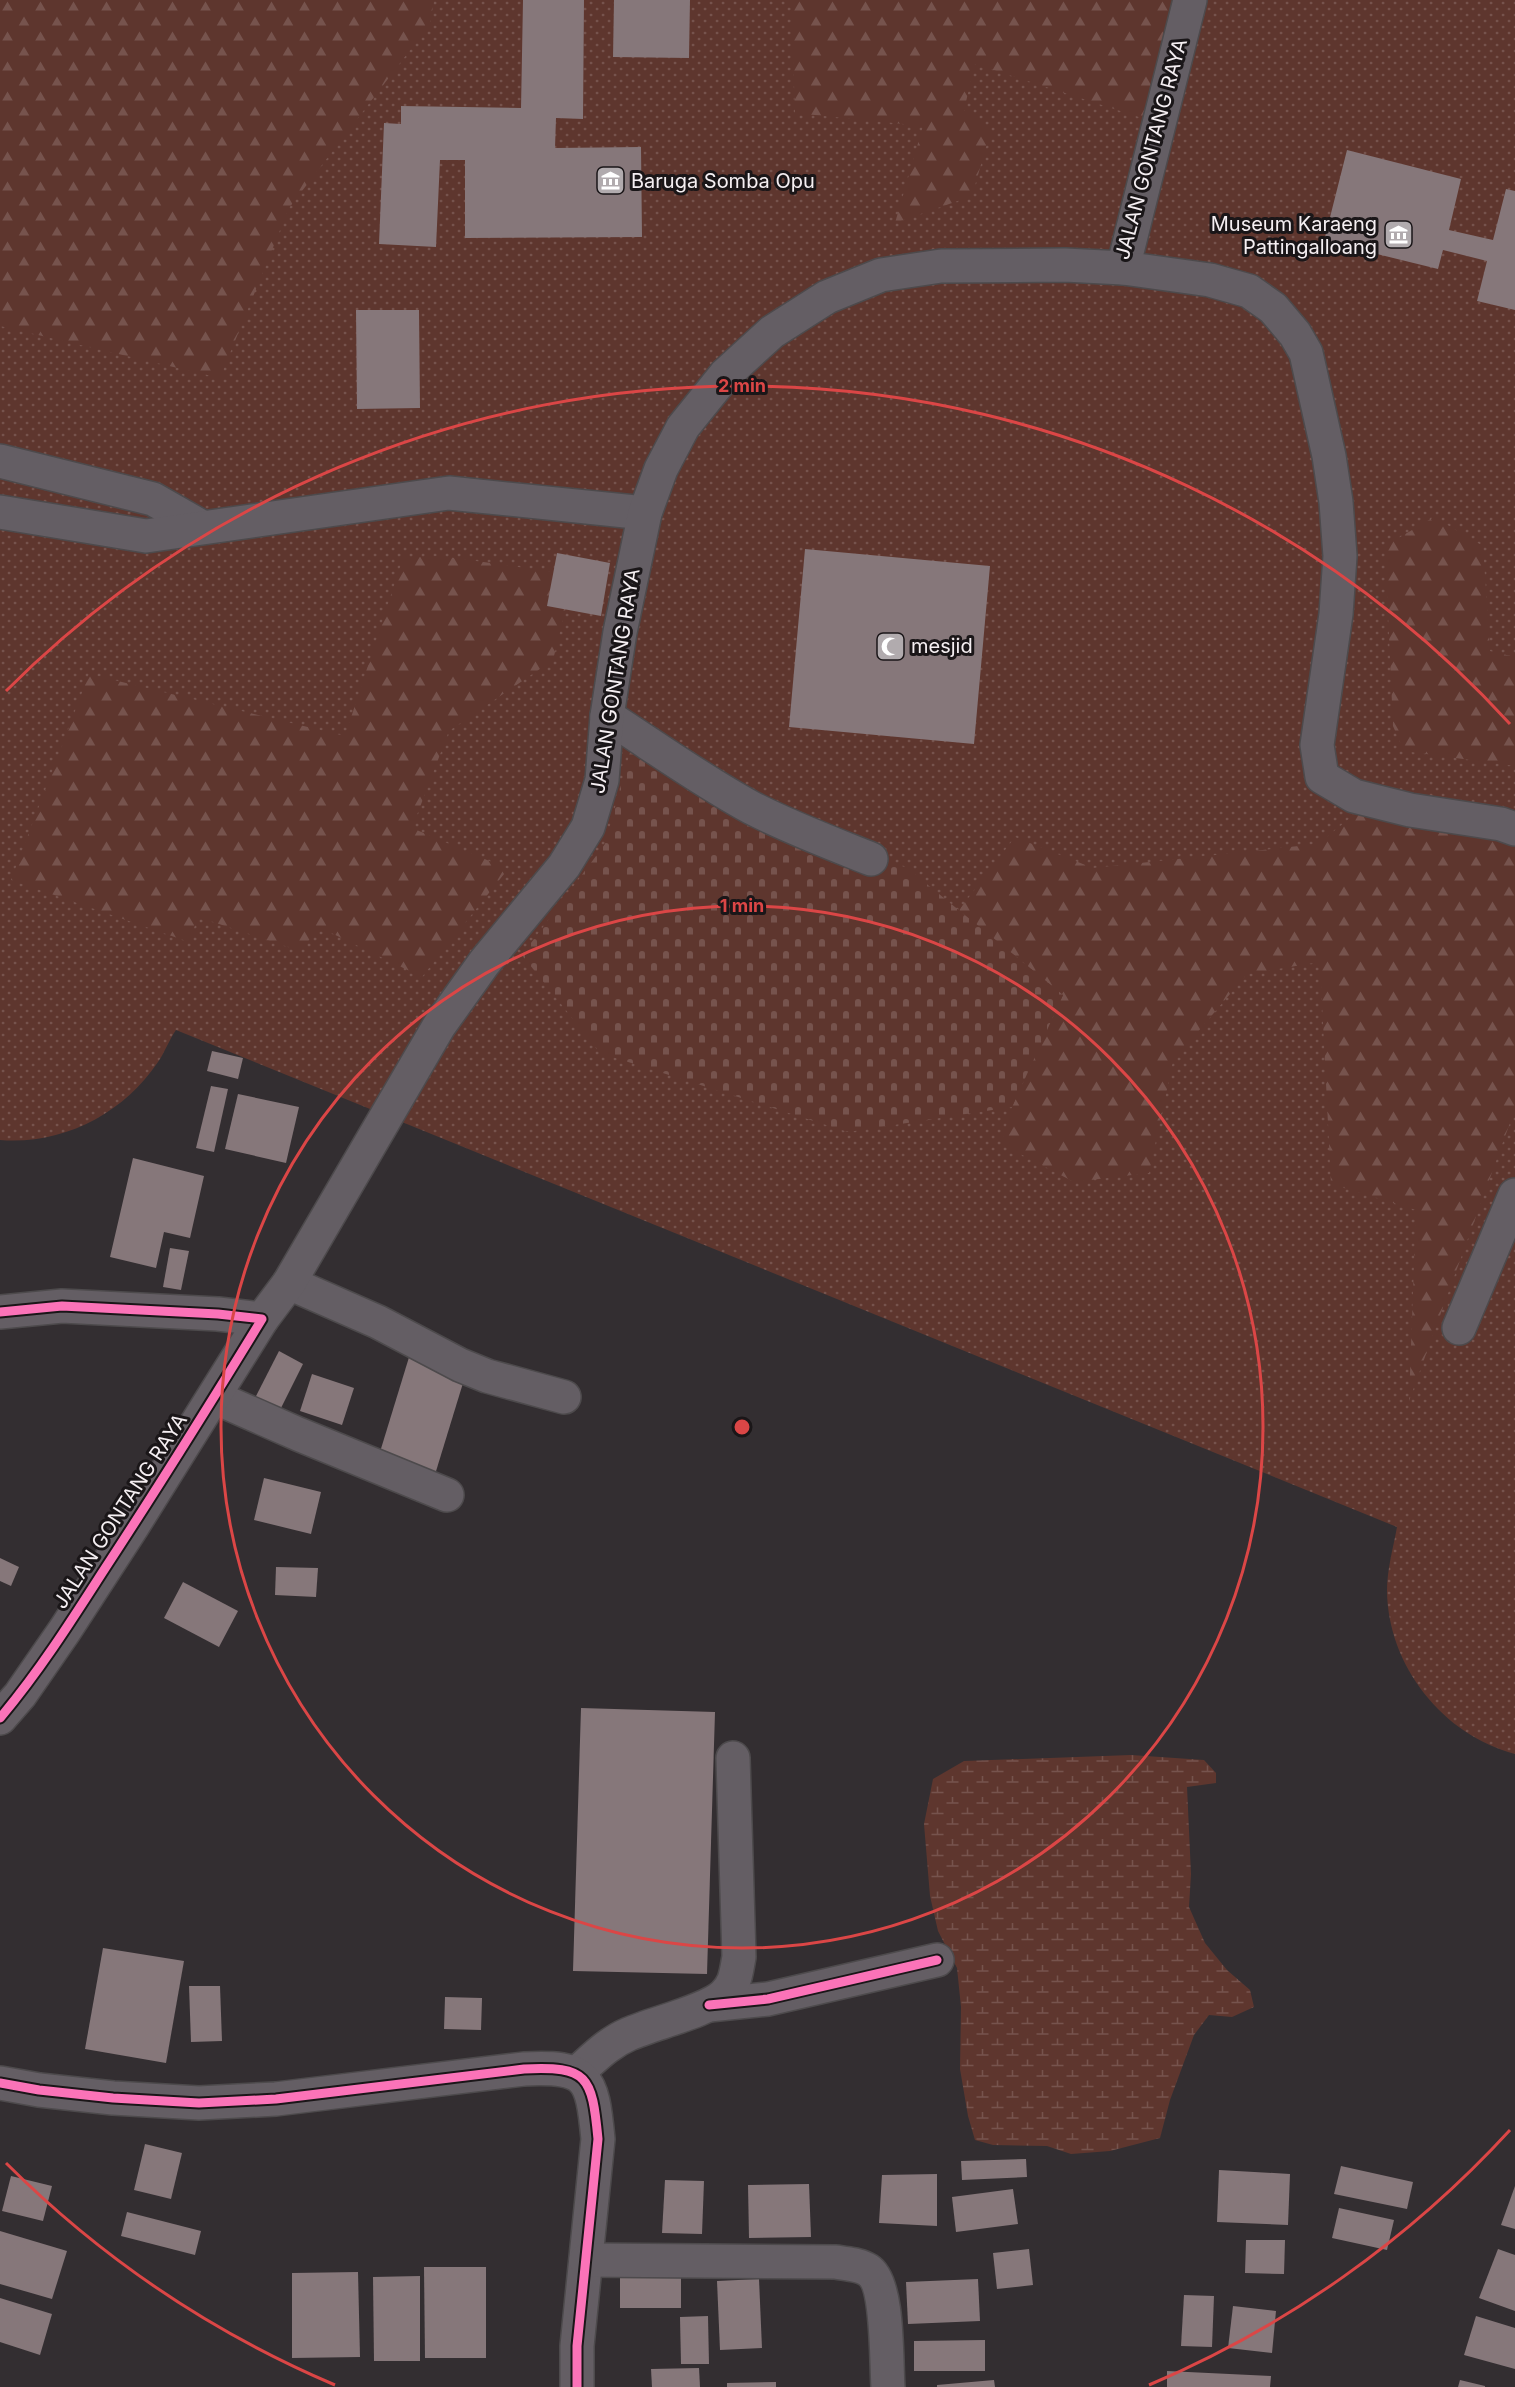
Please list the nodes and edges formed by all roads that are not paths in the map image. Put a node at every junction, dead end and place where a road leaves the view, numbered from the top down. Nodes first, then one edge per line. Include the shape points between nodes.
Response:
1 (1190, 0) edge
2 (1123, 268) junction
3 (0, 461) edge
4 (0, 512) edge
5 (645, 513) junction
6 (202, 527) junction
7 (608, 716) junction
8 (1515, 829) edge
9 (871, 859) dead end
10 (1515, 1195) edge
11 (289, 1283) junction
12 (0, 1312) edge
13 (262, 1319) junction
14 (1459, 1328) dead end
15 (214, 1397) junction
16 (564, 1398) dead end
17 (447, 1495) dead end
18 (0, 1718) edge
19 (733, 1758) dead end
20 (937, 1960) dead end
21 (709, 2005) junction
22 (577, 2073) junction
23 (0, 2082) edge
24 (586, 2260) junction
25 (577, 2387) edge
26 (888, 2387) edge

1 - 2 street, JALAN GONTANG RAYA
2 - 5 street, JALAN GONTANG RAYA via 941,266 880,275 828,297 772,332 725,375 683,427 661,469
2 - 8 street via 1210,280 1249,291 1273,308 1306,353 1336,502 1340,556 1317,746 1322,777 1354,796
3 - 6 street via 153,499
4 - 6 street via 146,536
5 - 6 street via 449,493
5 - 7 street, JALAN GONTANG RAYA via 620,632
7 - 9 street via 753,808
7 - 11 street, JALAN GONTANG RAYA via 602,780 588,827 564,866 484,963 439,1026
10 - 14 street
11 - 13 street, JALAN GONTANG RAYA
11 - 16 street via 378,1322 460,1365
12 - 13 street via 63,1306
13 - 15 street, JALAN GONTANG RAYA
15 - 17 street
15 - 18 street, JALAN GONTANG RAYA via 65,1630
19 - 21 street via 739,1957 735,1983
20 - 21 street via 768,1999
21 - 22 street via 608,2044
22 - 23 street via 554,2067 524,2069 276,2099 199,2103 113,2098
22 - 24 street via 591,2093 598,2139
24 - 25 street
24 - 26 street via 836,2262 869,2270 882,2299

